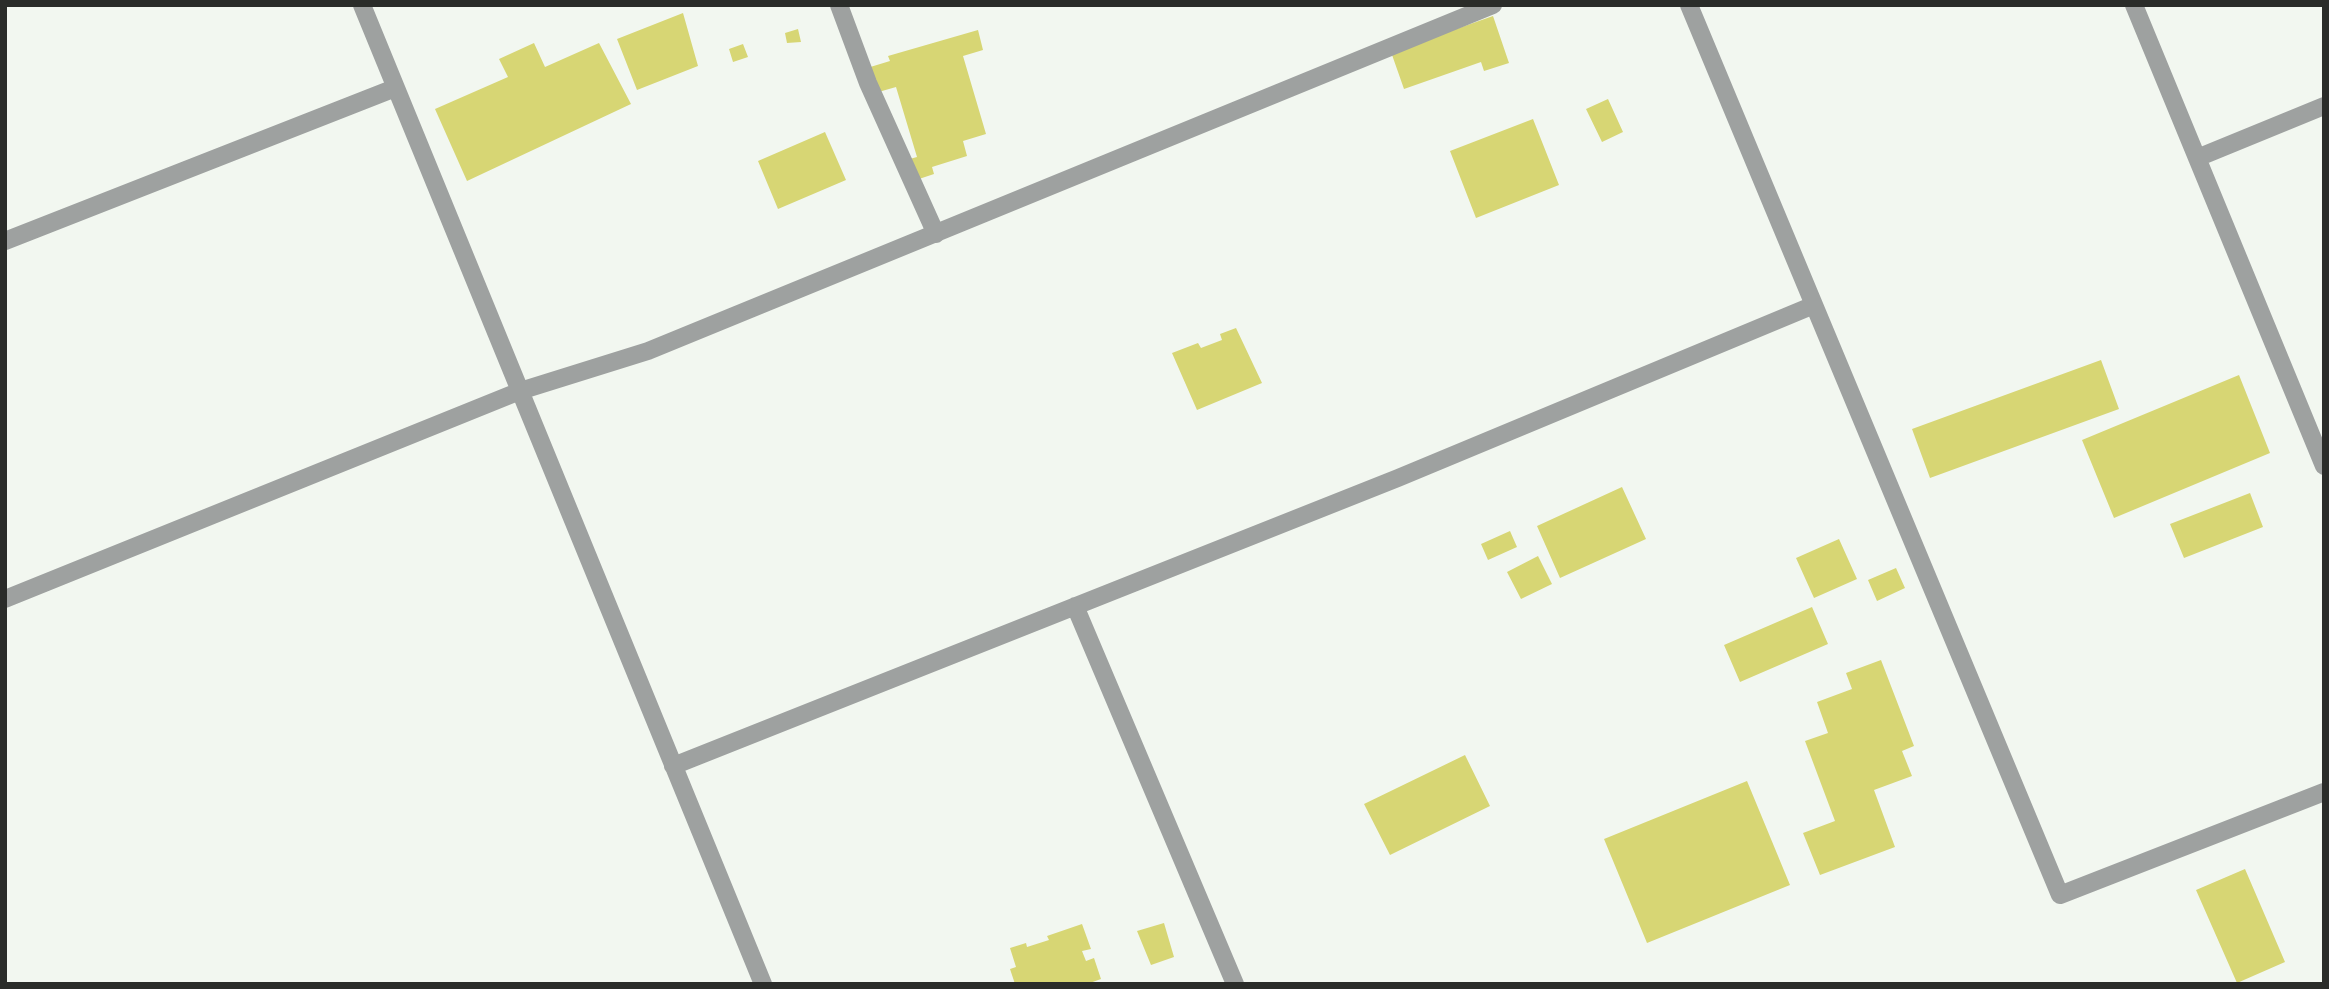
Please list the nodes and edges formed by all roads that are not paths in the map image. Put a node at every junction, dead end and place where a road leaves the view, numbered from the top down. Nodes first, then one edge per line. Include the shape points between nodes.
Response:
1 (362, 5) edge
2 (839, 5) edge
3 (1493, 5) edge
4 (1689, 5) edge
5 (2134, 5) edge
6 (395, 88) junction
7 (2324, 106) edge
8 (2197, 158) junction
9 (936, 234) junction
10 (5, 241) edge
11 (1814, 305) junction
12 (520, 391) junction
13 (2324, 466) edge
14 (5, 600) edge
15 (1075, 606) junction
16 (673, 765) junction
17 (2324, 792) edge
18 (763, 984) edge
19 (1235, 984) edge

1 - 6 street
2 - 9 street
3 - 9 street
4 - 11 street
5 - 8 street
6 - 10 street
6 - 12 street
7 - 8 street
8 - 13 street
9 - 12 street via 648,351
11 - 15 street
11 - 17 street via 2060,895
12 - 14 street
12 - 16 street
15 - 16 street
15 - 19 street
16 - 18 street

